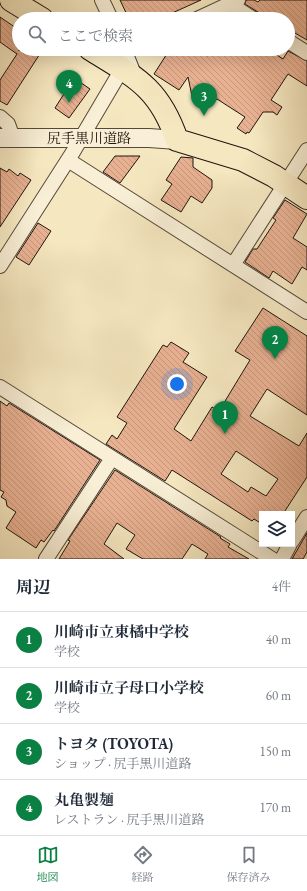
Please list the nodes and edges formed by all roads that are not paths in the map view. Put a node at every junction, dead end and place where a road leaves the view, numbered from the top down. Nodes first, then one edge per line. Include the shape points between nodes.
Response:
1 (11, 0) edge
2 (102, 0) edge
3 (234, 2) edge
4 (31, 12) edge
5 (108, 12) edge
6 (212, 12) edge
7 (245, 12) edge
8 (295, 46) edge
9 (307, 54) edge
10 (116, 56) edge
11 (127, 59) edge
12 (0, 117) edge
13 (6, 138) edge
14 (81, 138) junction
15 (177, 140) junction
16 (307, 150) edge
17 (68, 160) junction
18 (294, 183) edge
19 (307, 198) edge
20 (233, 265) junction
21 (0, 266) edge
22 (307, 312) edge
23 (0, 387) edge
24 (112, 458) junction
25 (307, 517) edge
26 (295, 536) edge
27 (288, 547) edge
28 (46, 559) edge
29 (272, 559) edge
30 (282, 559) edge

1 - 4 main road
2 - 5 street
3 - 6 street
3 - 7 street
8 - 9 street
10 - 11 main road
11 - 14 street
11 - 15 main road via 161,103
12 - 13 street via 8,124
13 - 14 street, 尻手黒川道路
14 - 15 street, 尻手黒川道路
14 - 17 street
15 - 18 main road, 尻手黒川道路 via 209,139 231,146 255,156
16 - 18 street
17 - 20 street
17 - 21 street
18 - 19 main road, 尻手黒川道路
18 - 20 street
20 - 22 street
23 - 24 street
24 - 28 street
24 - 29 street
25 - 26 street
27 - 30 street

